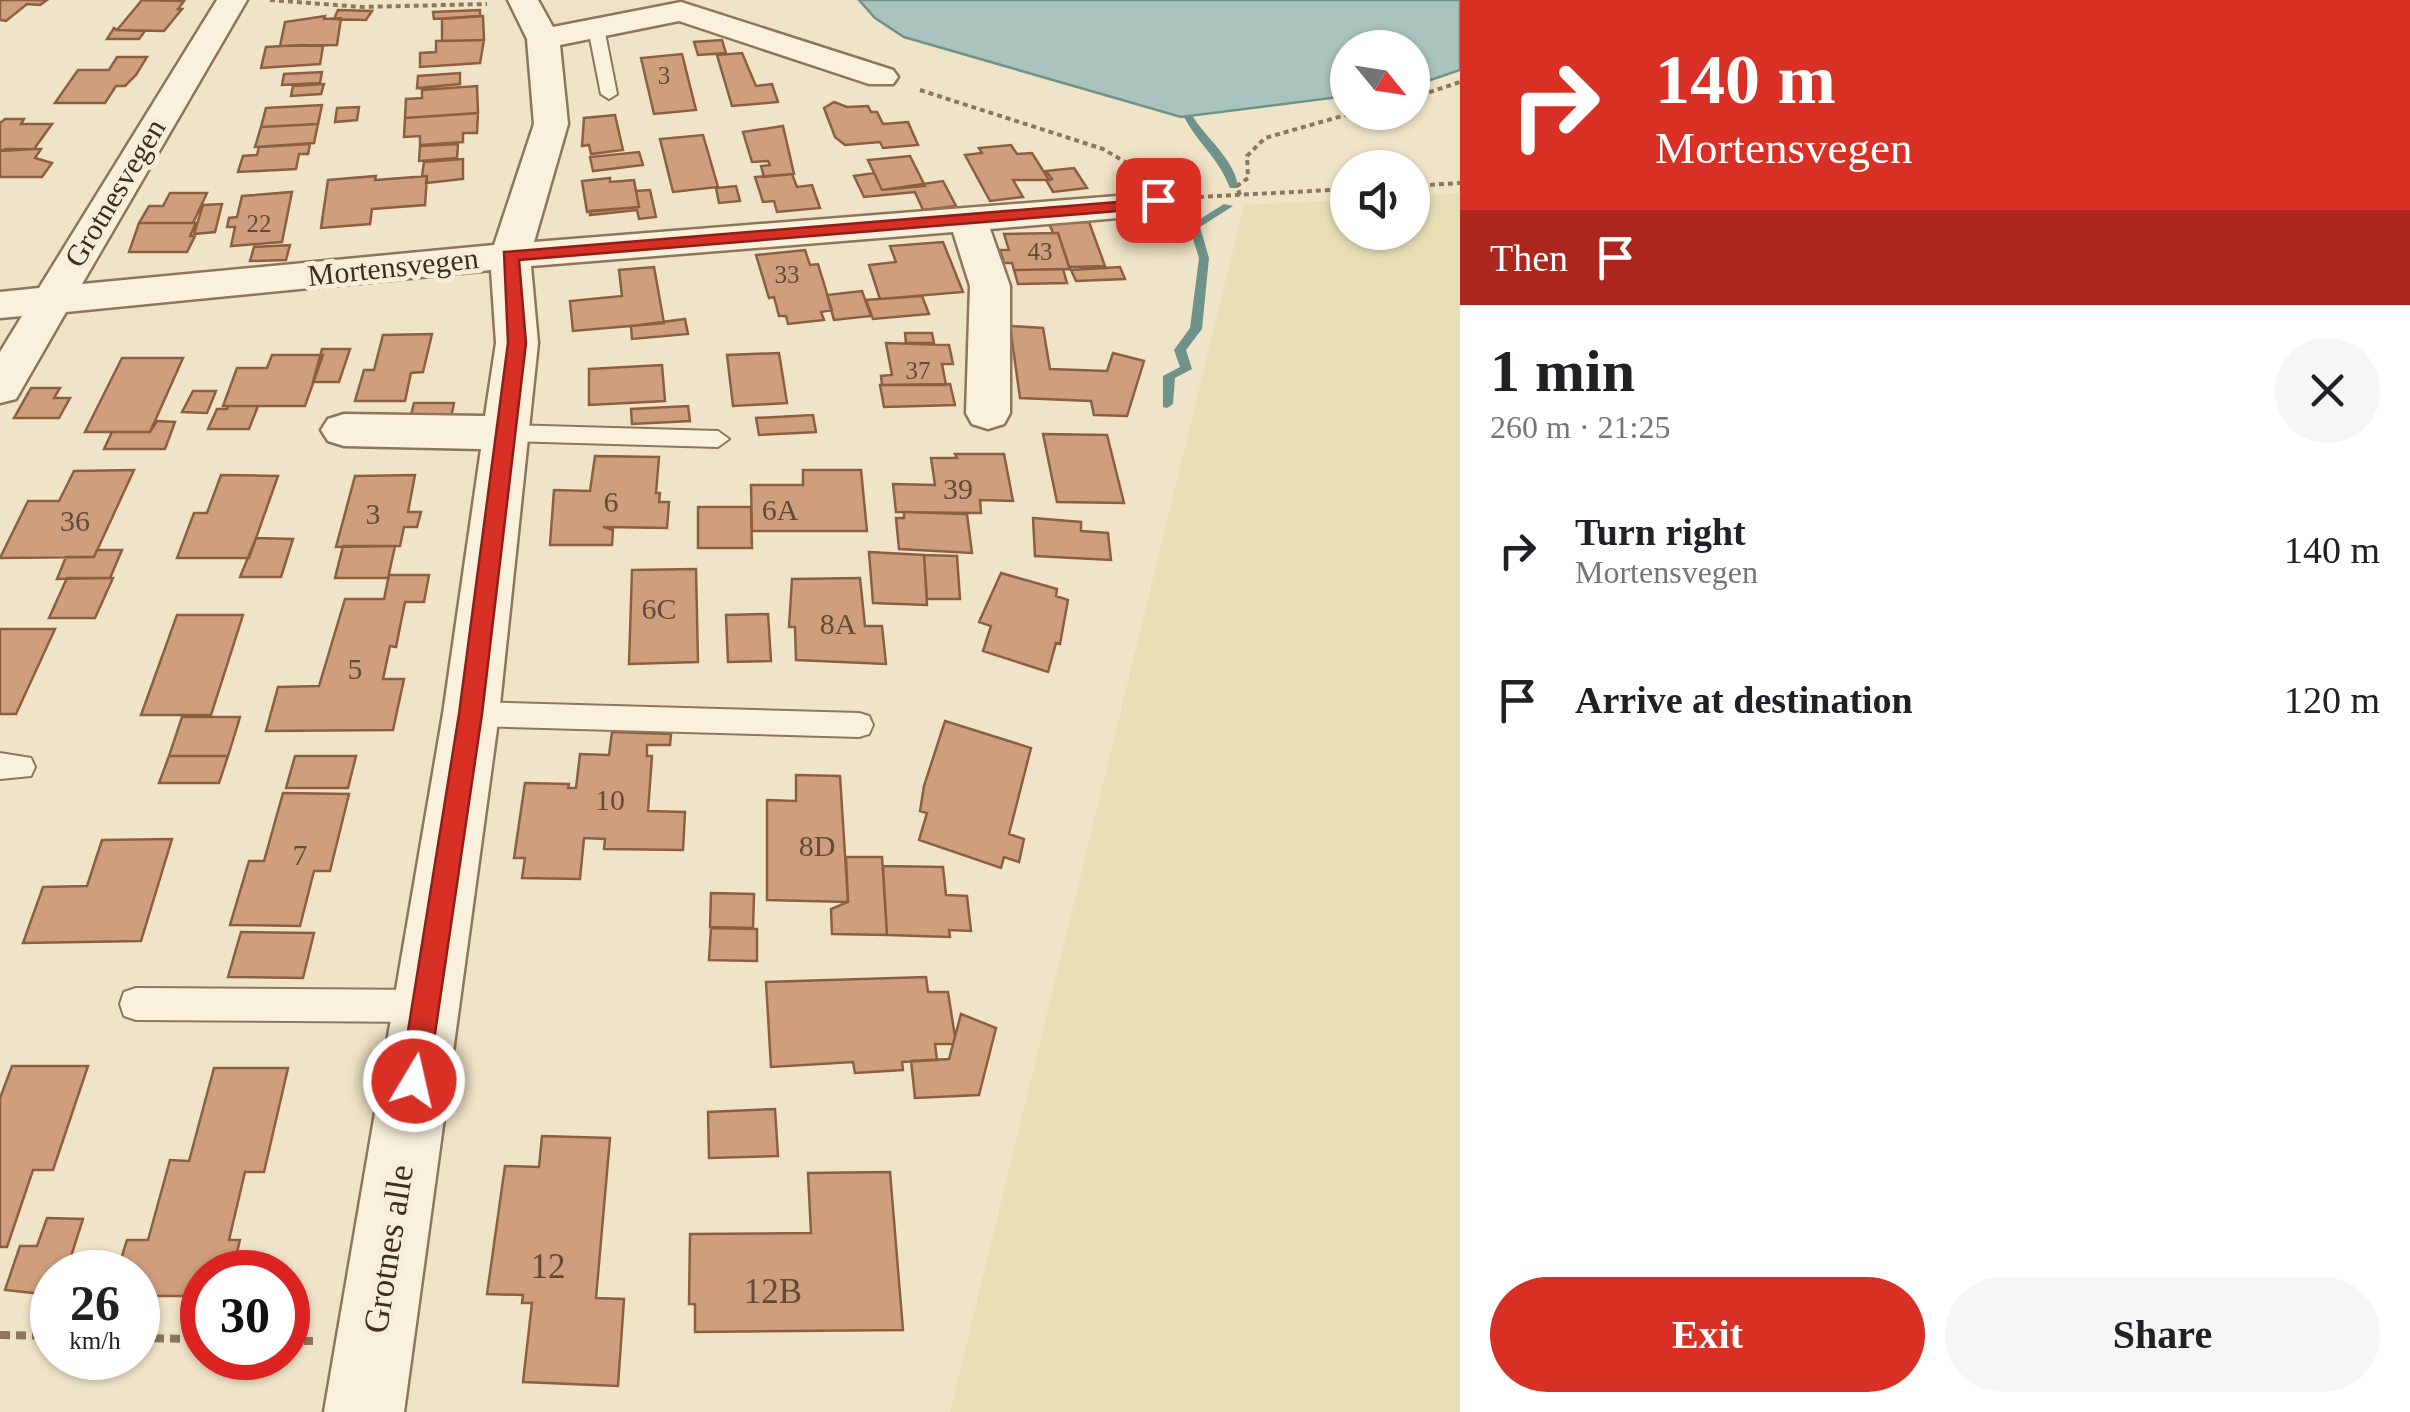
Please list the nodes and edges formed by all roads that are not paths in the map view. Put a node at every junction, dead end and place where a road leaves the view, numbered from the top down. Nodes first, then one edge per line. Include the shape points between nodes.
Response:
1 (232, 0) edge
2 (523, 1) edge
3 (596, 28) junction
4 (543, 38) junction
5 (881, 77) road end
6 (610, 94) dead end
7 (1158, 200) road end
8 (966, 219) junction
9 (510, 256) junction
10 (50, 301) junction
11 (0, 306) edge
12 (0, 388) edge
13 (988, 413) dead end
14 (344, 430) dead end
15 (504, 433) junction
16 (718, 439) dead end
17 (471, 714) junction
18 (859, 725) dead end
19 (136, 1004) dead end
20 (426, 1006) junction
21 (364, 1412) edge

1 - 10 street, Grotnesvegen
2 - 4 street
3 - 4 street
3 - 5 street via 681,11
3 - 6 lane
4 - 9 street via 551,124
7 - 8 street, Mortensvegen
8 - 9 street, Mortensvegen
8 - 13 street via 990,286
9 - 10 street, Mortensvegen
9 - 15 street, Grotnes alle via 517,343
10 - 11 street, Mortensvegen
10 - 12 street, Grotnesvegen
14 - 15 street
15 - 16 lane
15 - 17 street, Grotnes alle
17 - 18 lane
17 - 20 street, Grotnes alle
19 - 20 lane
20 - 21 street, Grotnes alle

